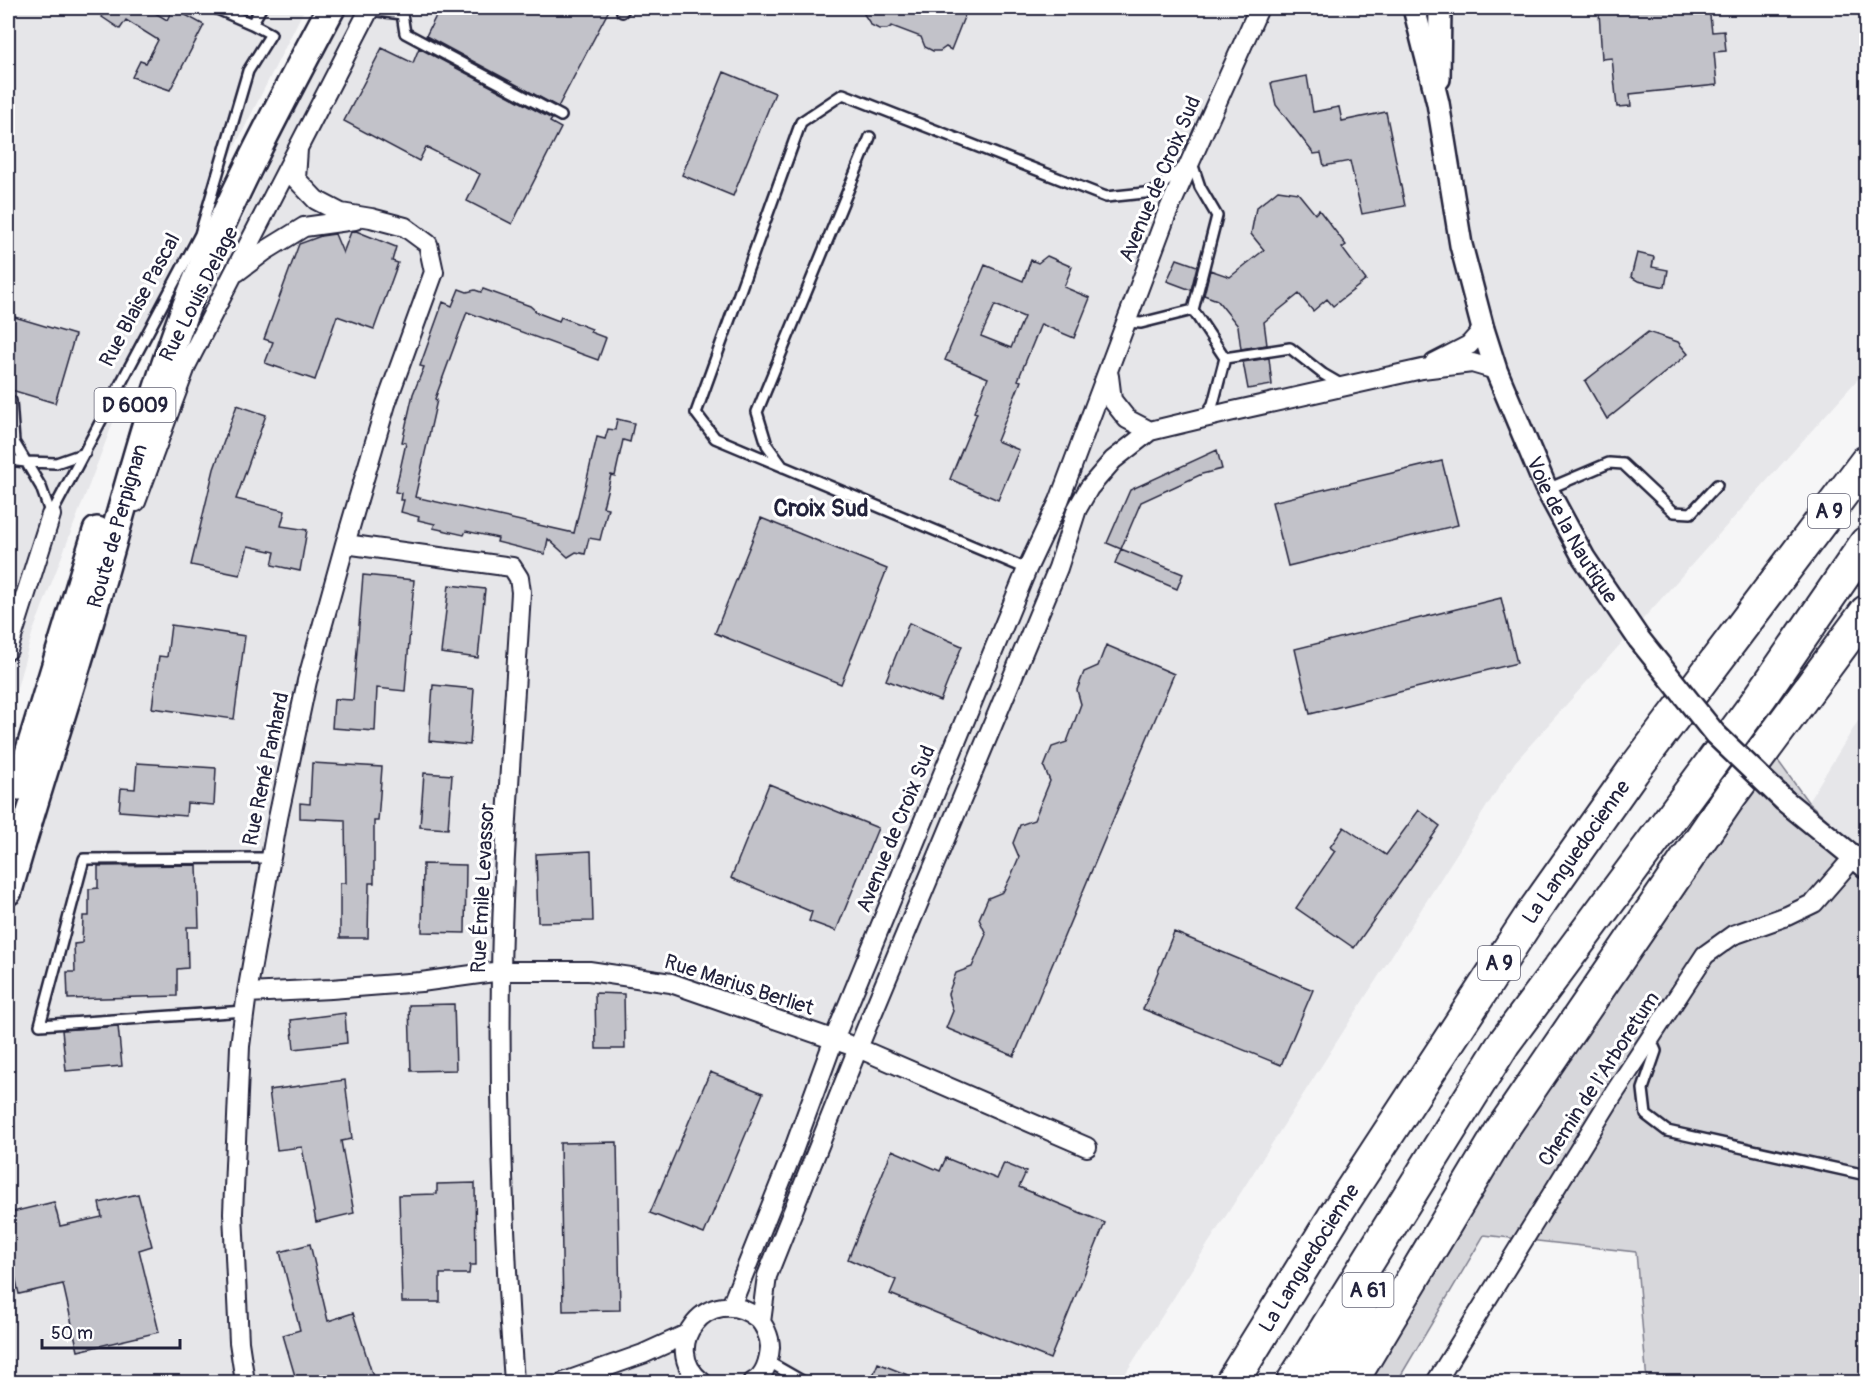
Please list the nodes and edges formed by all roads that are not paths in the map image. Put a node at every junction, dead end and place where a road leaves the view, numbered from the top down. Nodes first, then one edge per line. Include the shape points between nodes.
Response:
1 (214, 8) edge
2 (261, 8) edge
3 (315, 8) edge
4 (331, 8) edge
5 (1259, 8) edge
6 (1414, 8) edge
7 (1440, 8) edge
8 (369, 9) edge
9 (403, 11) edge
10 (252, 24) junction
11 (1438, 103) junction
12 (561, 116) dead end
13 (870, 137) dead end
14 (298, 149) junction
15 (1191, 160) junction
16 (371, 218) junction
17 (200, 234) junction
18 (233, 275) junction
19 (1193, 310) junction
20 (1126, 322) junction
21 (1483, 329) junction
22 (1225, 358) junction
23 (1422, 369) junction
24 (1496, 370) junction
25 (1108, 371) junction
26 (1343, 386) junction
27 (11, 401) dead end
28 (1205, 418) junction
29 (1150, 431) junction
30 (85, 453) junction
31 (8, 460) edge
32 (26, 462) junction
33 (1866, 462) edge
34 (783, 467) junction
35 (1717, 484) dead end
36 (1545, 486) junction
37 (51, 515) junction
38 (1866, 543) edge
39 (345, 544) junction
40 (1027, 569) junction
41 (93, 612) junction
42 (1866, 612) edge
43 (8, 650) edge
44 (8, 823) edge
45 (270, 858) junction
46 (1860, 862) edge
47 (8, 891) edge
48 (501, 971) junction
49 (247, 993) junction
50 (245, 1011) junction
51 (834, 1039) junction
52 (1651, 1040) junction
53 (858, 1048) junction
54 (1087, 1147) dead end
55 (1866, 1175) edge
56 (1410, 1194) junction
57 (731, 1306) junction
58 (761, 1322) junction
59 (687, 1334) junction
60 (643, 1354) junction
61 (769, 1362) junction
62 (687, 1363) junction
63 (245, 1383) edge
64 (514, 1383) edge
65 (564, 1383) edge
66 (702, 1383) edge
67 (753, 1383) edge
68 (804, 1383) edge
69 (1232, 1383) edge
70 (1293, 1383) edge
71 (1319, 1383) edge
72 (1351, 1383) edge
73 (1436, 1383) edge

1 - 10 lane
2 - 10 lane
3 - 17 main road, Route de Perpignan / D 6009
4 - 41 main road, Route de Perpignan / D 6009 via 260,143 184,314 149,413
5 - 15 street, Avenue de Croix Sud
6 - 11 street, Voie de la Nautique
7 - 11 street, Voie de la Nautique
8 - 9 lane
8 - 14 street, Rue Louis Delage
9 - 12 lane via 405,33
10 - 17 lane, Rue Blaise Pascal via 271,34 248,71
11 - 21 street, Voie de la Nautique via 1461,245
13 - 34 lane via 758,411 767,445
14 - 16 street, Rue René Panhard via 296,179 316,200 341,213
14 - 18 street, Rue Louis Delage
15 - 19 lane via 1200,187 1217,216
15 - 20 street, Avenue de Croix Sud
15 - 34 lane via 1154,192 1106,197 843,94 801,122 696,413 715,438
16 - 18 street, Rue René Panhard via 304,228
16 - 39 street, Rue René Panhard via 405,228 428,244 434,272 386,404
17 - 30 lane, Rue Blaise Pascal
17 - 44 main road, Route de Perpignan / D 6009 via 142,383
18 - 41 street, Rue Louis Delage via 187,364
19 - 20 lane via 1140,323
19 - 22 lane
20 - 25 street, Avenue de Croix Sud
21 - 23 street via 1469,345
21 - 24 street, Voie de la Nautique
22 - 26 lane via 1290,348
22 - 28 lane via 1214,404
23 - 24 street via 1472,363
23 - 26 street
24 - 36 street, Voie de la Nautique
25 - 29 street, Avenue de Croix Sud via 1112,400 1127,420
25 - 40 street, Avenue de Croix Sud via 1059,501
26 - 28 street
27 - 32 lane via 14,442
28 - 29 street
29 - 53 street via 1113,460 1077,509 1058,568
30 - 32 lane via 56,463
30 - 37 lane, Rue Blaise Pascal
31 - 32 lane
32 - 37 lane
33 - 69 highway, La Languedocienne / A 9 via 1633,771 1539,904 1337,1212
34 - 40 lane
35 - 36 lane via 1691,513 1674,512 1623,464 1609,463
36 - 46 street, Voie de la Nautique, bridge via 1584,558 1639,639 1715,734 1785,801
37 - 43 street, Rue Blaise Pascal
38 - 56 highway, A 9 via 1761,696 1504,1043
39 - 45 street, Rue René Panhard via 307,681
39 - 48 street, Rue Émile Levassor via 512,567 519,578
40 - 51 street, Avenue de Croix Sud
41 - 47 main road, Route de Perpignan / D 6009
42 - 72 highway via 1730,796 1501,1131
45 - 49 street, Rue René Panhard
45 - 50 lane via 84,859 40,1025
46 - 52 street, Chemin de l'Arboretum via 1814,903 1733,935 1705,955
48 - 49 street, Rue Marius Berliet via 421,982
48 - 51 street, Rue Marius Berliet via 589,971 671,983
48 - 64 street, Rue Émile Levassor via 507,1287
49 - 50 street, Rue René Panhard
50 - 63 street, Rue René Panhard via 233,1213 239,1342
51 - 53 street, Rue Marius Berliet
51 - 57 street, Avenue de Croix Sud
52 - 55 lane via 1656,1051 1643,1089 1646,1115 1667,1131
52 - 73 street, Chemin de l'Arboretum
53 - 54 street, Rue Marius Berliet
53 - 58 street via 767,1276
56 - 70 highway, A 9
56 - 71 highway, A 61 via 1347,1336
57 - 58 street via 748,1311
57 - 59 street via 713,1308 697,1318
58 - 61 street via 770,1341
59 - 60 street
59 - 62 street
60 - 62 street via 666,1352
60 - 65 street
61 - 67 street
61 - 68 lane
62 - 66 street

